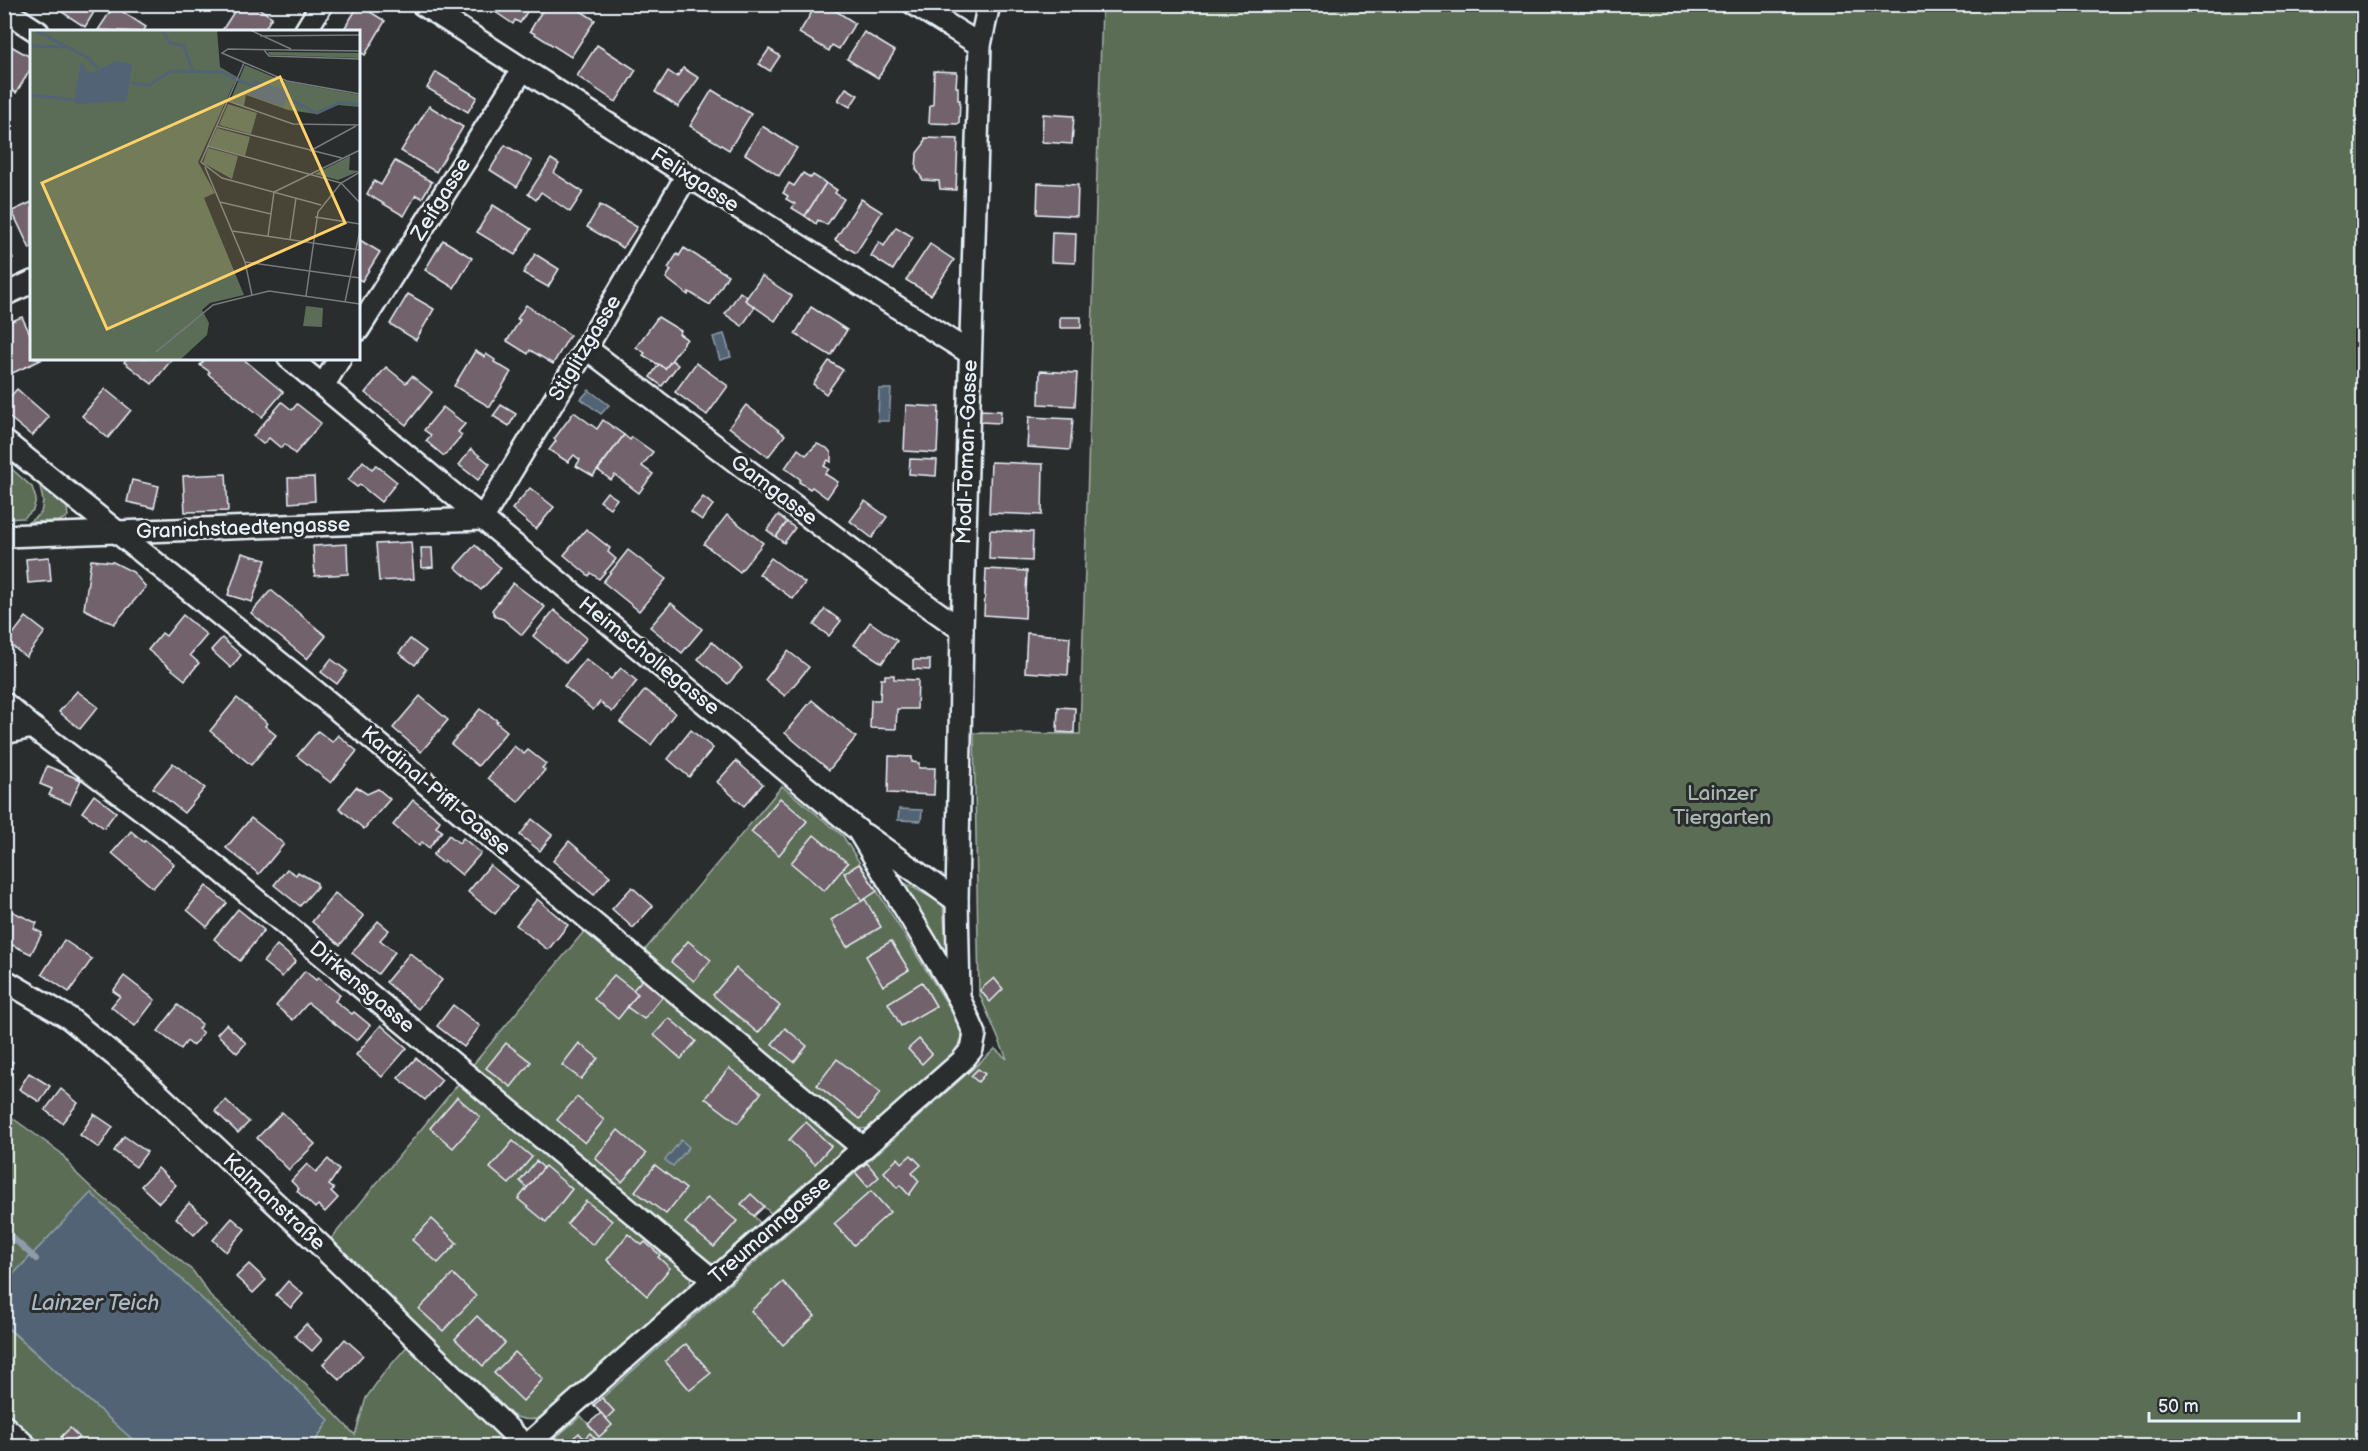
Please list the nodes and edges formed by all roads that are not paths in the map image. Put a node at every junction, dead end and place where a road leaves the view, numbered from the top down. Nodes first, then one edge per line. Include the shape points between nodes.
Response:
1 (322, 4) edge
2 (422, 4) edge
3 (914, 4) edge
4 (989, 4) edge
5 (4, 10) edge
6 (35, 30) edge
7 (306, 30) edge
8 (980, 45) junction
9 (523, 69) junction
10 (687, 175) junction
11 (30, 283) edge
12 (4, 295) edge
13 (360, 327) edge
14 (586, 348) junction
15 (970, 353) junction
16 (291, 360) edge
17 (339, 360) edge
18 (323, 386) junction
19 (4, 441) edge
20 (482, 519) junction
21 (118, 533) junction
22 (4, 536) edge
23 (962, 630) junction
24 (4, 703) edge
25 (32, 727) junction
26 (4, 733) edge
27 (858, 830) junction
28 (957, 901) junction
29 (4, 980) edge
30 (959, 998) junction
31 (863, 1148) junction
32 (713, 1280) junction
33 (4, 1426) edge
34 (26, 1446) edge
35 (526, 1446) edge

1 - 7 street
2 - 9 street, Felixgasse
3 - 8 street
4 - 8 street, Modl-Toman-Gasse
5 - 6 street
8 - 15 street, Modl-Toman-Gasse
9 - 10 street, Felixgasse
9 - 13 street, Zeifgasse
10 - 14 street, Stiglitzgasse
10 - 15 street, Felixgasse
11 - 12 street
14 - 20 street, Stiglitzgasse
14 - 23 street, Gamgasse
15 - 23 street, Modl-Toman-Gasse
16 - 18 street, Heimschollegasse
17 - 18 street
18 - 20 street, Heimschollegasse
19 - 21 street, Kardinal-Piffl-Gasse
20 - 21 street, Granichstaedtengasse
20 - 27 street, Heimschollegasse
21 - 22 street, Granichstaedtengasse
21 - 31 street, Kardinal-Piffl-Gasse via 327,701
23 - 28 street, Modl-Toman-Gasse
24 - 25 street, Dirkensgasse
25 - 26 street
25 - 32 street, Dirkensgasse via 202,855
27 - 28 street
27 - 30 street, Heimschollegasse
28 - 30 street, Modl-Toman-Gasse
29 - 35 street, Kalmanstraße via 69,1018 136,1073
30 - 31 street, Treumanngasse via 975,1034 972,1049
31 - 32 street, Treumanngasse
32 - 35 street, Treumanngasse
33 - 34 street

